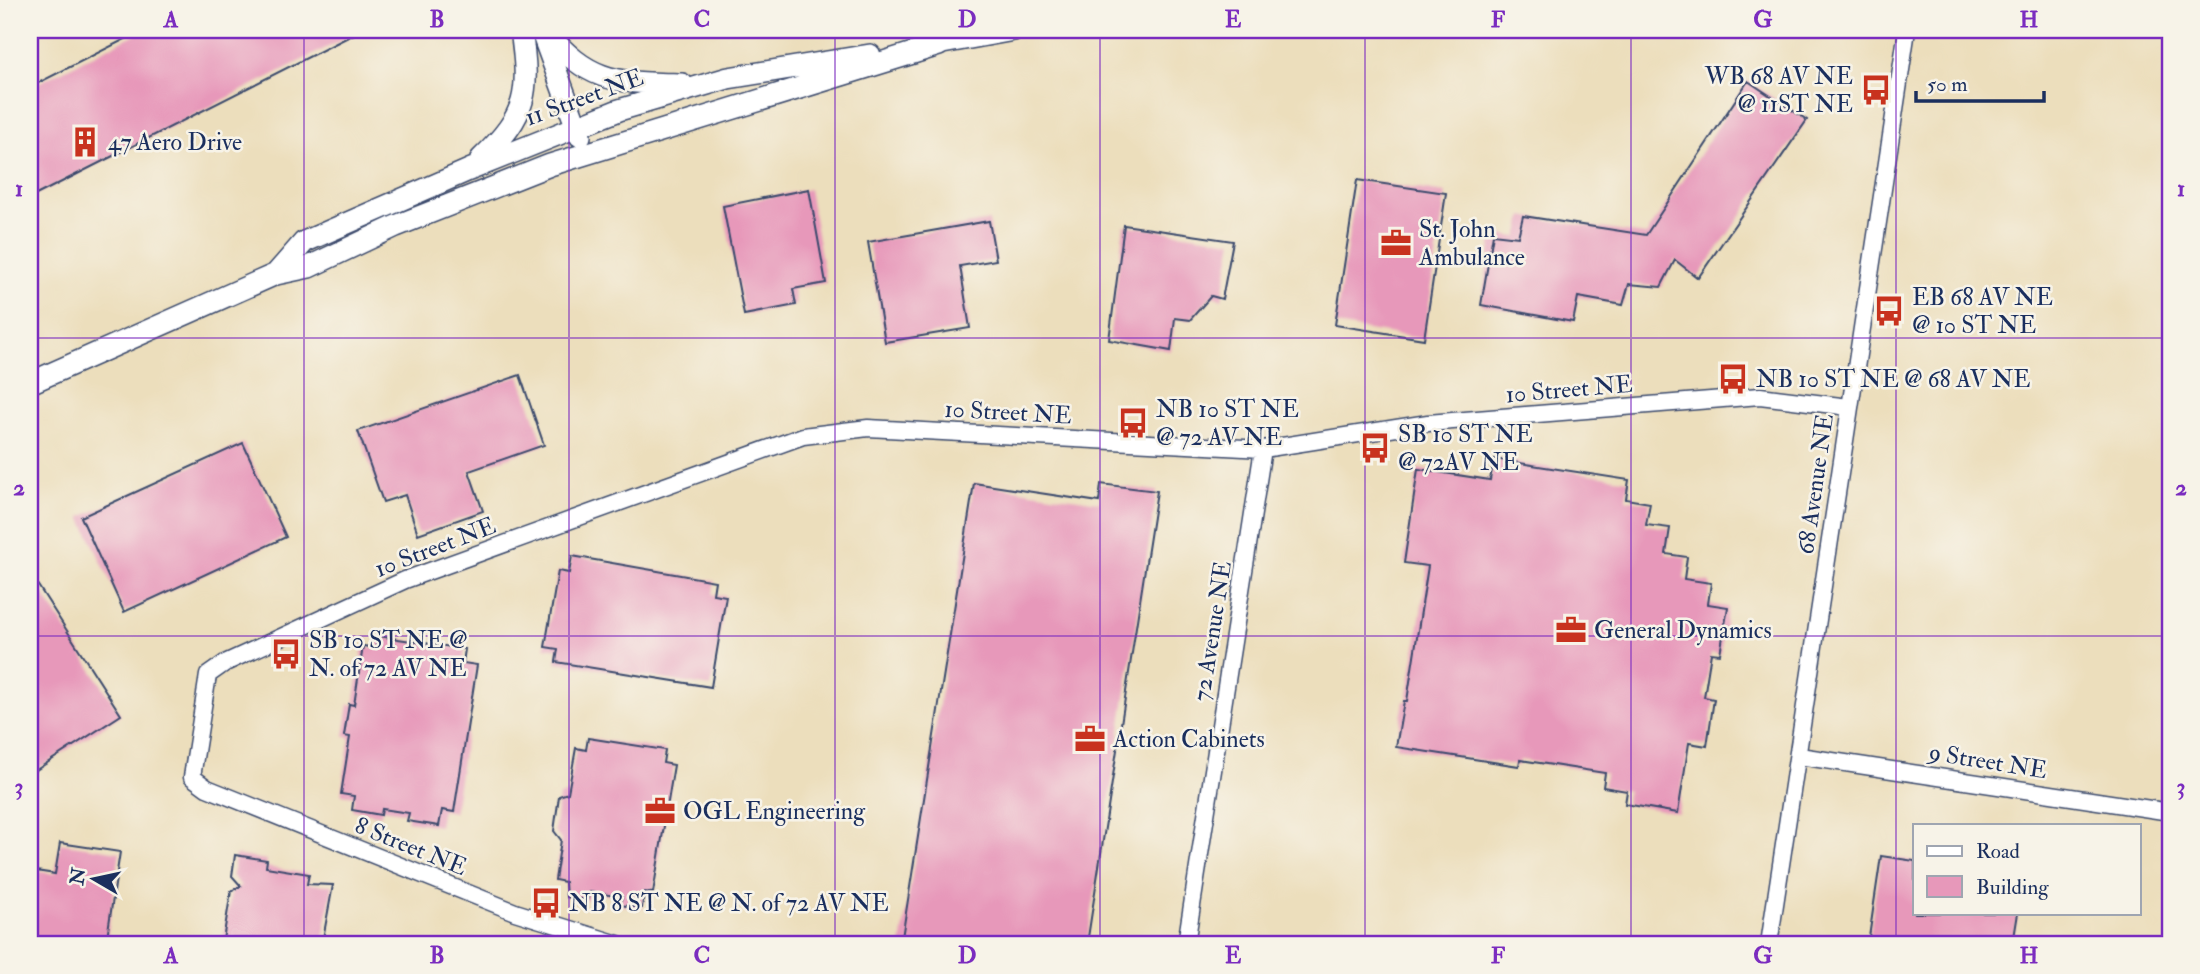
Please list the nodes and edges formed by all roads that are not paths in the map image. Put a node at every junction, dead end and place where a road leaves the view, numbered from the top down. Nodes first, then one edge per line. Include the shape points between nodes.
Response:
1 (521, 30) edge
2 (542, 30) edge
3 (1014, 30) edge
4 (1907, 30) edge
5 (939, 44) junction
6 (698, 85) junction
7 (577, 125) junction
8 (585, 153) junction
9 (469, 170) junction
10 (276, 274) junction
11 (30, 383) edge
12 (1849, 407) junction
13 (1264, 449) junction
14 (1799, 756) junction
15 (192, 778) joint
16 (2170, 812) edge
17 (618, 944) edge
18 (1186, 944) edge
19 (1769, 944) edge

1 - 9 street via 525,60 522,106 508,133
2 - 6 street via 569,58 598,75 620,81
2 - 7 street
3 - 5 street, 11 Street NE
4 - 12 street, 68 Avenue NE
5 - 6 street, 11 Street NE
5 - 8 street, 11 Street NE
6 - 7 street, 11 Street NE
7 - 8 street
7 - 9 street, 11 Street NE
8 - 10 street, 11 Street NE via 396,226 309,267
9 - 10 street, 11 Street NE via 304,242
10 - 11 street, 11 Street NE
12 - 13 street, 10 Street NE via 1760,396 1428,423
12 - 14 street, 68 Avenue NE
13 - 15 street, 10 Street NE via 868,428 803,436 405,580 225,663 208,675
13 - 18 street, 72 Avenue NE
14 - 16 street, 9 Street NE
14 - 19 street, 68 Avenue NE
15 - 17 street, 8 Street NE via 216,792 515,912

